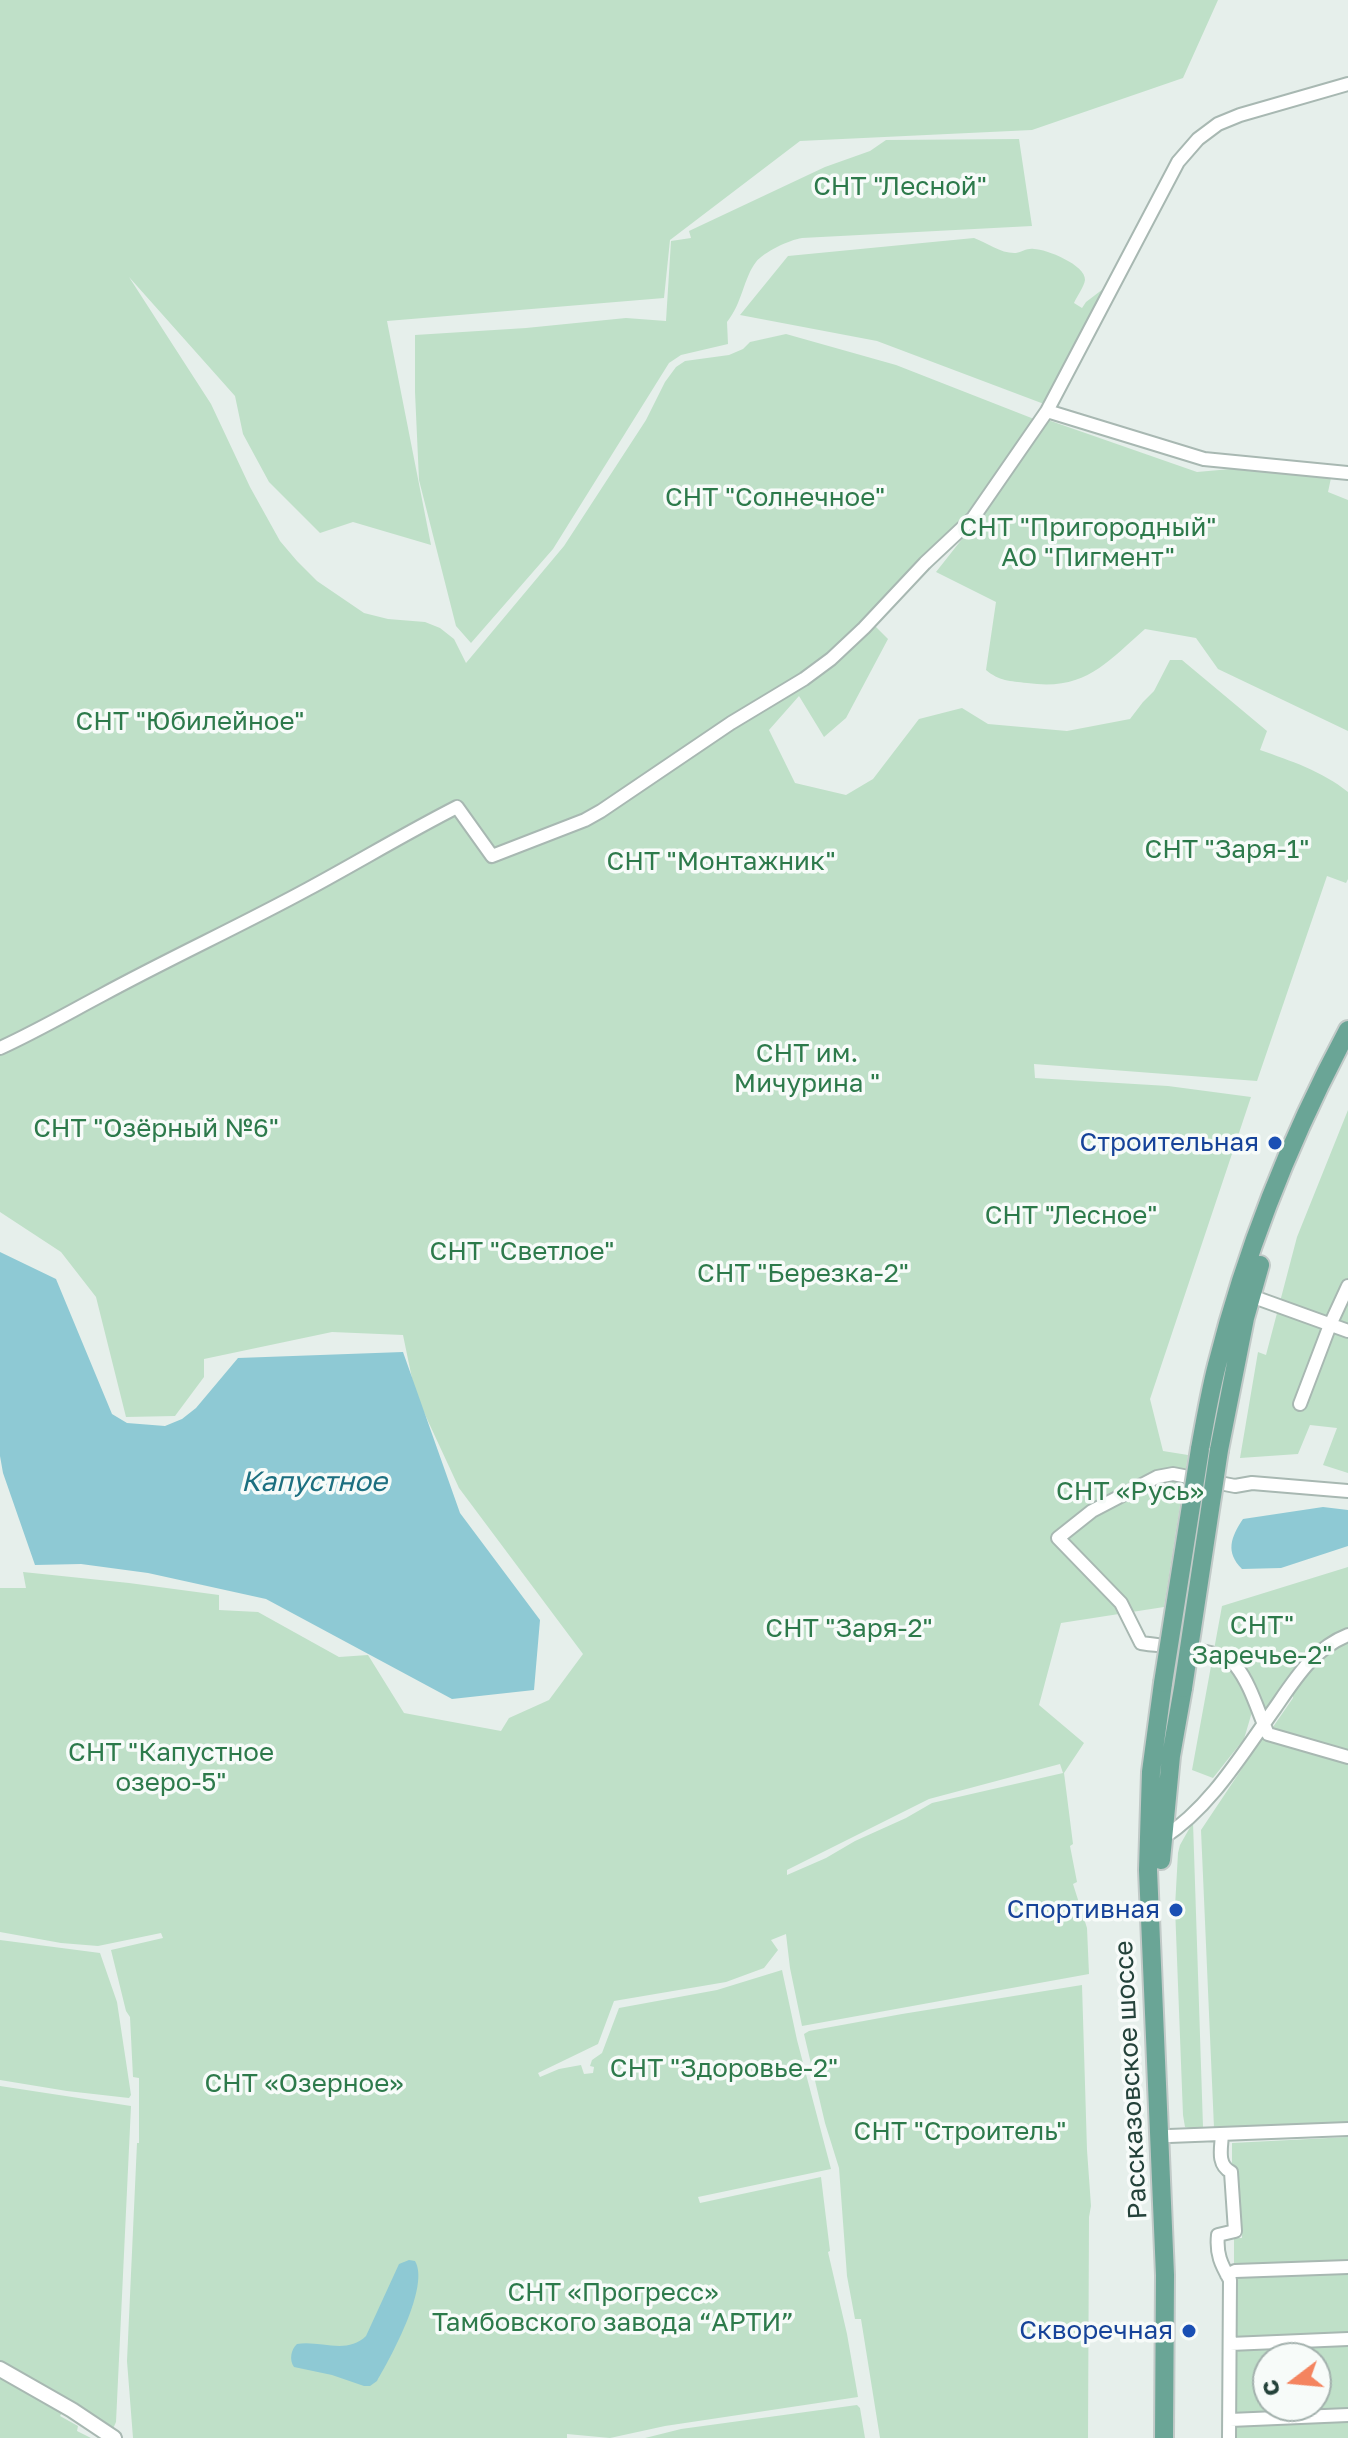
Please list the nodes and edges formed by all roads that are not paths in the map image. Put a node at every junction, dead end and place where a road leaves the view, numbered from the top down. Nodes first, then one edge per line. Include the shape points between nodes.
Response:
1 (1348, 84) edge
2 (1047, 411) junction
3 (1348, 473) edge
4 (1348, 1030) edge
5 (0, 1048) edge
6 (1348, 1051) edge
7 (1348, 1286) edge
8 (1251, 1296) junction
9 (1330, 1325) junction
10 (1348, 1331) edge
11 (1300, 1404) dead end
12 (1209, 1449) junction
13 (1348, 1491) edge
14 (1348, 1635) edge
15 (1263, 1724) junction
16 (1348, 1757) edge
17 (1163, 1838) junction
18 (1348, 2129) edge
19 (1222, 2135) junction
20 (1169, 2136) junction
21 (1348, 2267) edge
22 (1227, 2275) junction
23 (1348, 2339) edge
24 (1230, 2344) junction
25 (0, 2369) edge
26 (1348, 2415) edge
27 (1230, 2420) junction
28 (114, 2438) edge
29 (1164, 2438) edge
30 (1174, 2438) edge
31 (1229, 2438) edge

1 - 2 street via 1240,115 1198,139 1178,162
2 - 3 street via 1204,459
2 - 5 street via 973,518 831,659 601,811 492,856 457,807
4 - 12 main road, Рассказовское шоссе via 1293,1142 1251,1256 1216,1367
6 - 8 main road, Рассказовское шоссе via 1278,1205
7 - 9 street
8 - 9 street
8 - 12 main road, Рассказовское шоссе
9 - 10 street
9 - 11 street
12 - 17 main road, Рассказовское шоссе, bridge
12 - 29 main road, Рассказовское шоссе, bridge via 1152,1761 1148,1870 1165,2275
13 - 15 street via 1235,1486 1173,1474 1092,1511 1058,1538 1121,1603 1141,1643 1220,1655 1235,1665
14 - 15 street via 1318,1653
15 - 16 street via 1268,1734
15 - 17 street via 1214,1793
17 - 20 main road, Рассказовское шоссе via 1160,1929
18 - 19 street
19 - 20 street
19 - 22 street via 1221,2159 1231,2172 1235,2231 1218,2235 1218,2261
20 - 30 main road, Рассказовское шоссе
21 - 22 street
22 - 24 street
23 - 24 street
24 - 27 street
25 - 28 street
26 - 27 street
27 - 31 street

